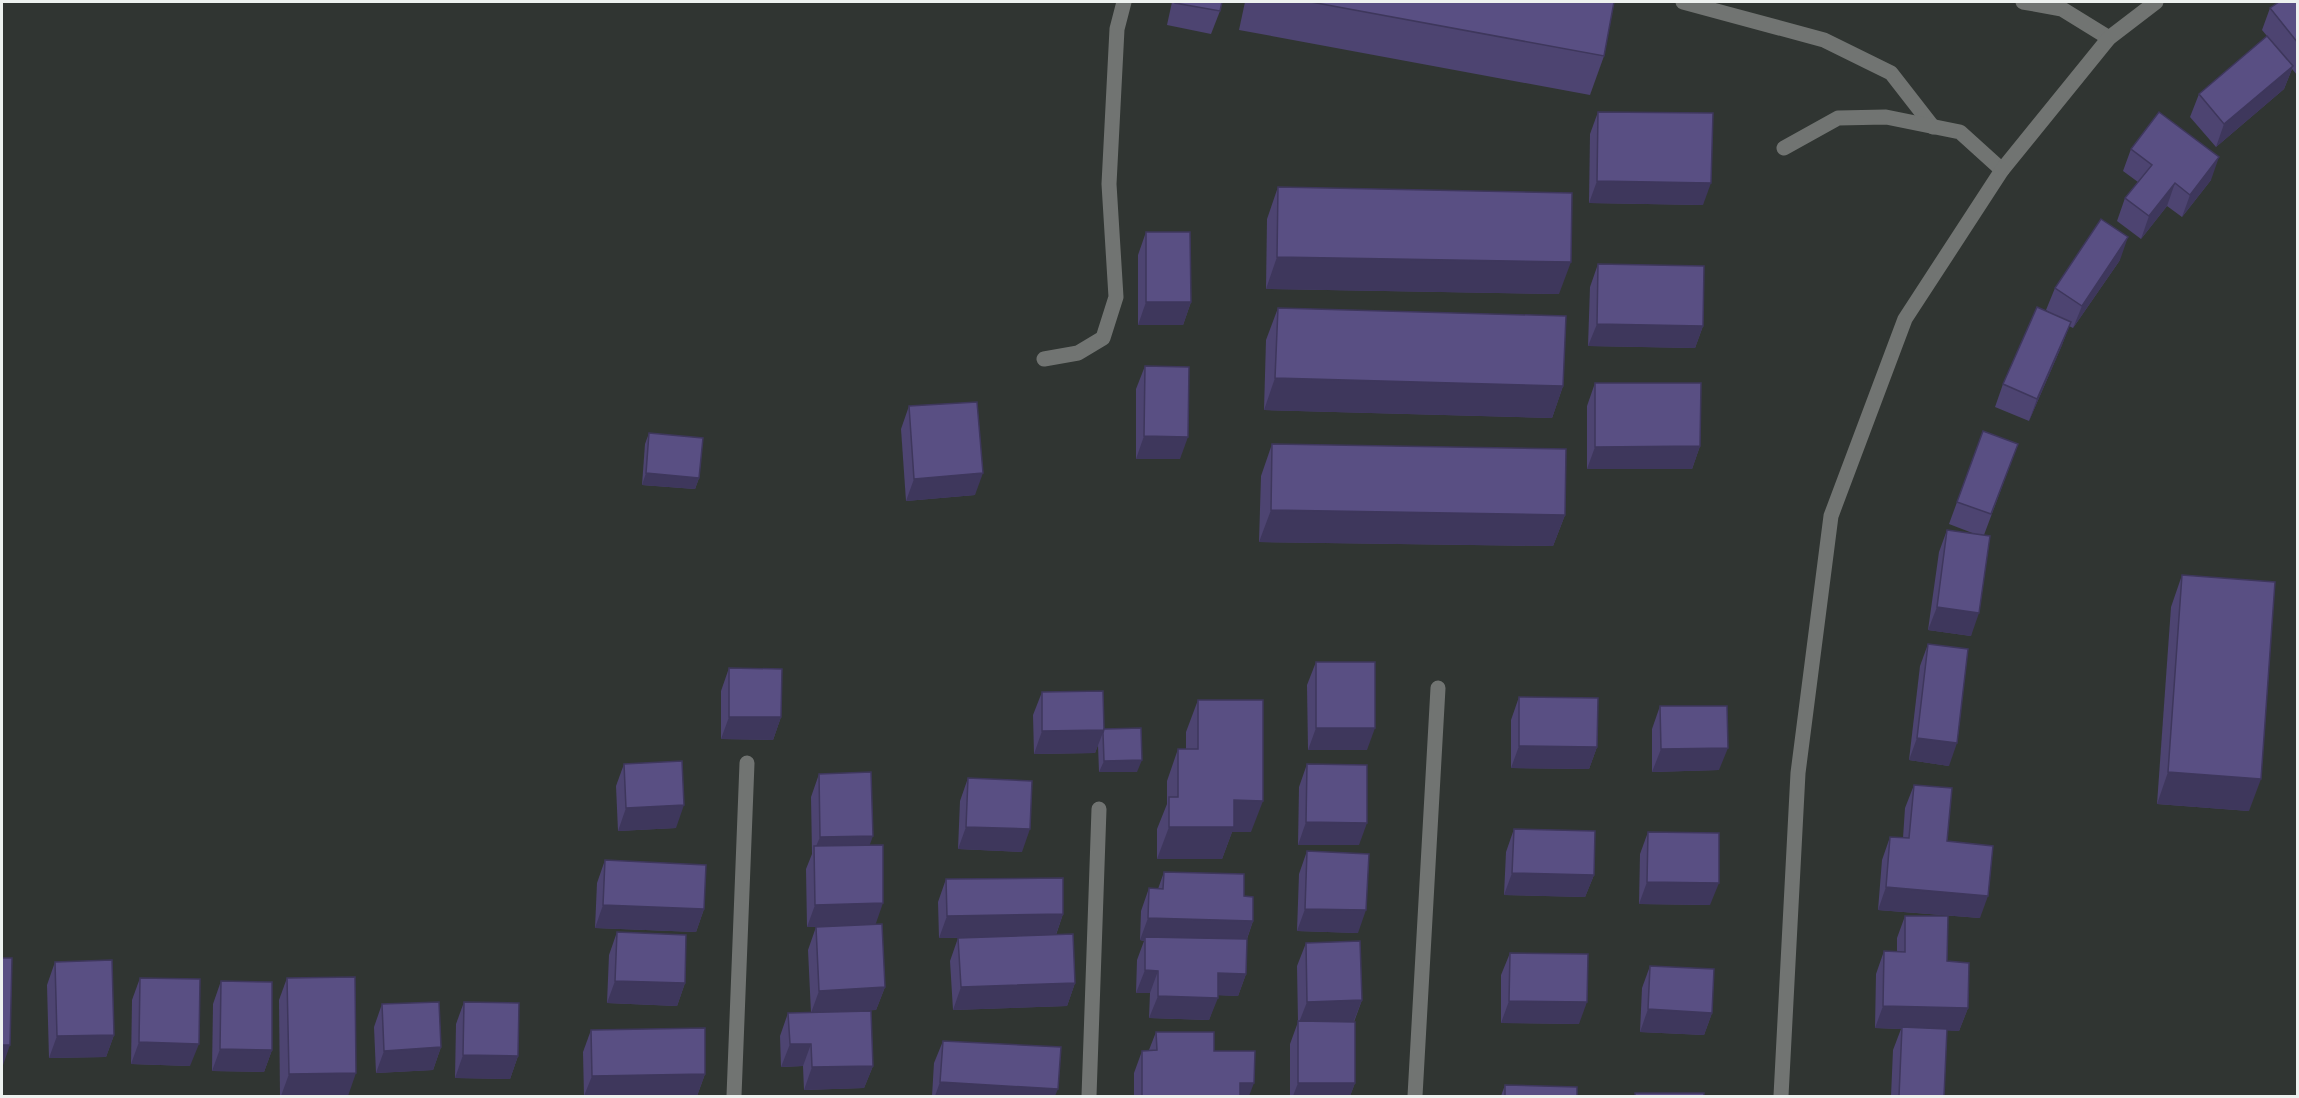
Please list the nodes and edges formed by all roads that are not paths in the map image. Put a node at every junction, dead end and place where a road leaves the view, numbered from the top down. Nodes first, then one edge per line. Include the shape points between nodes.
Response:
1 (1124, 2) edge
2 (1683, 2) edge
3 (2023, 2) edge
4 (2156, 2) edge
5 (2109, 38) junction
6 (1933, 127) junction
7 (1784, 148) dead end
8 (2002, 170) junction
9 (1044, 359) dead end
10 (1438, 688) dead end
11 (747, 763) dead end
12 (1099, 808) dead end
13 (734, 1096) edge
14 (1089, 1096) edge
15 (1415, 1096) edge
16 (1781, 1096) edge

1 - 9 street via 1117,29 1109,184 1116,297 1103,339 1078,353
2 - 6 street via 1824,40 1891,73
3 - 5 street via 2062,9
4 - 5 street
5 - 8 street
6 - 7 street via 1886,117 1838,118
6 - 8 street via 1960,132
8 - 16 street via 1905,319 1831,516 1798,773
10 - 15 street
11 - 13 street
12 - 14 street

